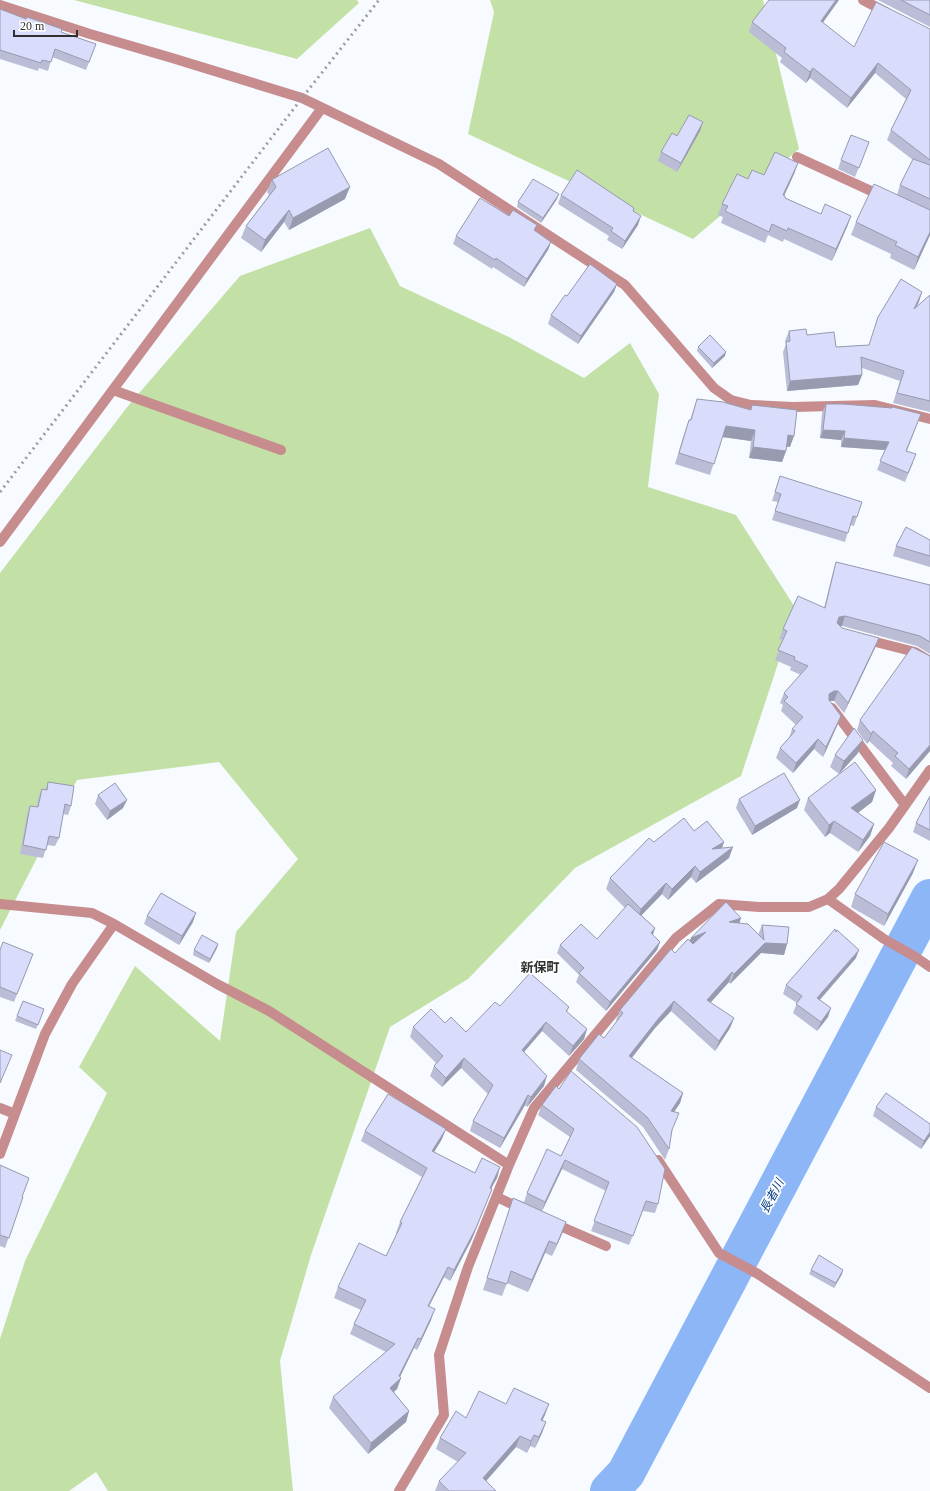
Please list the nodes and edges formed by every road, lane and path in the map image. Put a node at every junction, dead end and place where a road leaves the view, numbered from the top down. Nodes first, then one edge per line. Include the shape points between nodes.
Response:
1 (863, 0) edge
2 (0, 5) edge
3 (897, 17) edge
4 (322, 108) junction
5 (797, 157) dead end
6 (895, 202) edge
7 (112, 390) junction
8 (930, 419) edge
9 (281, 450) dead end
10 (0, 542) edge
11 (855, 636) edge
12 (930, 661) edge
13 (831, 707) edge
14 (930, 770) edge
15 (905, 805) junction
16 (828, 900) junction
17 (0, 904) edge
18 (114, 924) junction
19 (930, 967) edge
20 (0, 1108) edge
21 (15, 1114) junction
22 (652, 1151) edge
23 (0, 1154) edge
24 (509, 1165) junction
25 (497, 1197) junction
26 (606, 1246) dead end
27 (930, 1388) edge
28 (399, 1491) edge

1 - 3 street
2 - 4 street via 302,98
4 - 7 street
4 - 8 street via 439,164 625,285 714,388 731,400 751,405 793,407 875,406
5 - 6 street
7 - 9 street
7 - 10 street
11 - 12 street via 915,652
13 - 15 street
14 - 15 street
15 - 16 street via 889,828
16 - 19 street
16 - 24 street via 809,907 719,904 676,938 570,1073 534,1108
17 - 18 street via 92,914
18 - 21 street via 72,984 44,1034
18 - 24 street via 269,1011
20 - 21 street
21 - 23 street
22 - 27 street via 719,1253 758,1274
24 - 25 street
25 - 26 street
25 - 28 street via 468,1267 439,1355 444,1415

